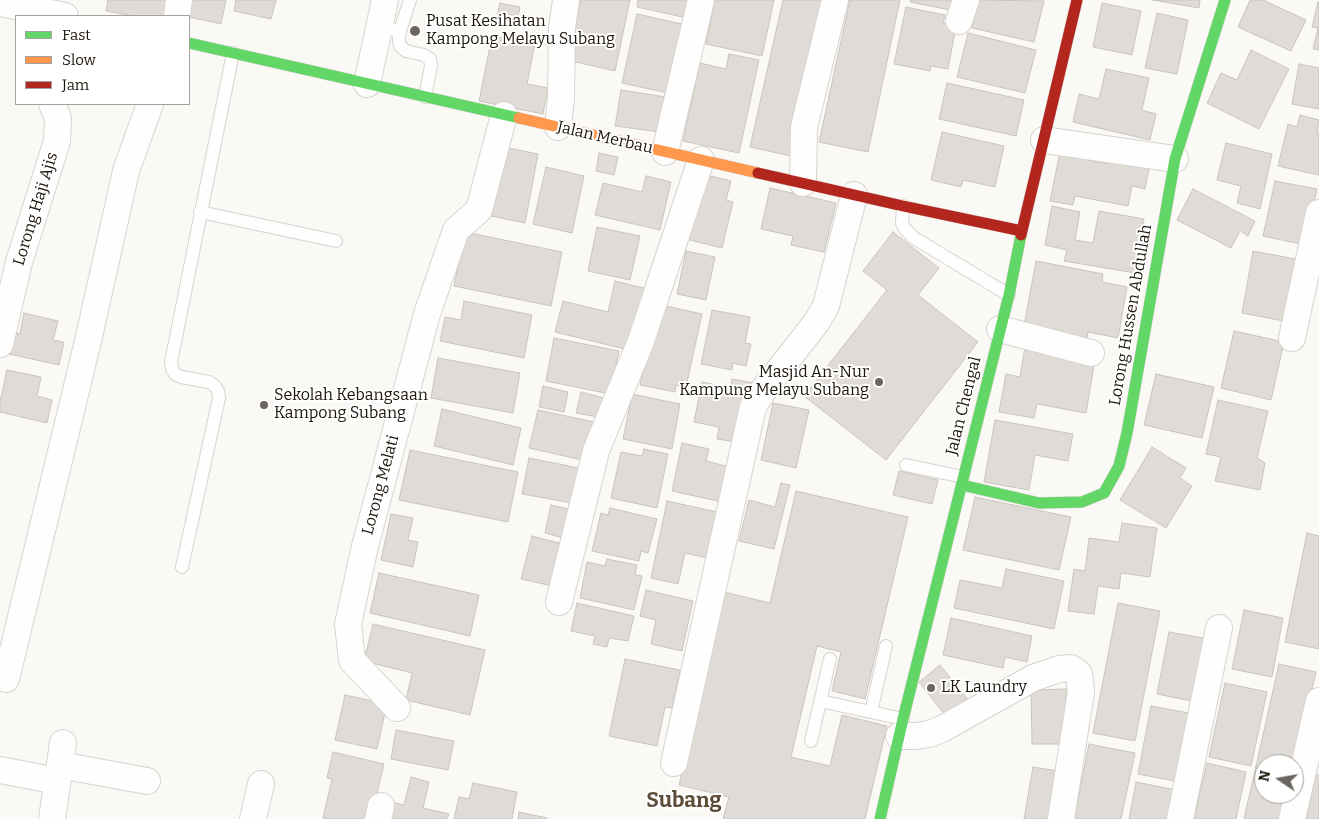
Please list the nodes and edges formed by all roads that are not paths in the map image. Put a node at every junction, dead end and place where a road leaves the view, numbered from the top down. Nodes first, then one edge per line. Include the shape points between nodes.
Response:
1 (179, 0) edge
2 (385, 0) edge
3 (410, 0) edge
4 (566, 0) edge
5 (701, 0) edge
6 (835, 0) edge
7 (1077, 0) edge
8 (1225, 0) edge
9 (0, 3) edge
10 (57, 15) edge
11 (177, 15) edge
12 (390, 29) junction
13 (190, 43) edge
14 (233, 53) junction
15 (368, 84) junction
16 (425, 96) junction
17 (52, 105) edge
18 (150, 105) edge
19 (504, 115) junction
20 (558, 127) junction
21 (1044, 140) junction
22 (665, 152) junction
23 (1175, 159) junction
24 (701, 160) junction
25 (803, 183) junction
26 (854, 195) junction
27 (903, 206) junction
28 (200, 212) junction
29 (1319, 213) edge
30 (1022, 231) junction
31 (336, 241) dead end
32 (9, 260) edge
33 (1009, 295) junction
34 (1000, 328) junction
35 (1292, 338) dead end
36 (0, 344) edge
37 (1092, 353) dead end
38 (906, 465) dead end
39 (962, 481) junction
40 (182, 567) dead end
41 (559, 602) dead end
42 (1219, 628) dead end
43 (886, 646) dead end
44 (830, 659) dead end
45 (6, 680) dead end
46 (820, 701) junction
47 (1319, 701) edge
48 (397, 708) dead end
49 (870, 712) junction
50 (901, 728) junction
51 (811, 740) dead end
52 (60, 763) junction
53 (674, 764) dead end
54 (0, 770) edge
55 (147, 781) dead end
56 (261, 784) dead end
57 (52, 819) edge
58 (253, 819) edge
59 (880, 819) edge
60 (1060, 819) edge
61 (1180, 819) edge
62 (1292, 819) edge

1 - 11 street
2 - 12 street
3 - 12 lane
4 - 20 street
5 - 22 street
6 - 25 street via 804,127
7 - 21 street, Jalan Chengal
8 - 23 street, Lorong Hussen Abdullah
9 - 10 street
12 - 15 street
12 - 16 lane via 406,51 430,59
13 - 14 street, Jalan Merbau
14 - 15 street, Jalan Merbau
14 - 28 lane
15 - 16 street, Jalan Merbau
16 - 19 street, Jalan Merbau
17 - 32 street, Lorong Haji Ajis via 58,118 57,141
18 - 45 street via 126,171
19 - 20 street, Jalan Merbau
19 - 48 street, Lorong Melati via 479,210 456,230 427,314 365,546 348,624 352,660
20 - 22 street, Jalan Merbau
21 - 23 street
21 - 30 street, Jalan Chengal
22 - 24 street, Jalan Merbau
23 - 39 street, Lorong Hussen Abdullah via 1127,433 1119,466 1104,492 1082,502 1039,503
24 - 25 street, Jalan Merbau
24 - 41 street via 642,341 596,451
25 - 26 street, Jalan Merbau
26 - 27 street, Jalan Merbau
26 - 53 street via 826,306 764,388 754,407
27 - 30 street, Jalan Merbau
27 - 33 lane via 902,223 914,238
28 - 31 lane
28 - 40 lane via 171,362 175,374 208,382 218,391 219,398
29 - 35 street
30 - 33 street, Jalan Chengal
32 - 36 street, Lorong Haji Ajis
33 - 34 street, Jalan Chengal
34 - 37 street
34 - 39 street, Jalan Chengal
38 - 39 lane
39 - 50 street, Jalan Chengal
42 - 61 street
43 - 49 lane
44 - 46 lane
46 - 49 lane
46 - 51 lane
47 - 62 street
49 - 50 lane
50 - 59 street, Jalan Chengal
50 - 60 street via 916,736 936,731 1033,678 1071,668 1078,674 1081,692
52 - 54 street
52 - 55 street
52 - 57 street
56 - 58 street

